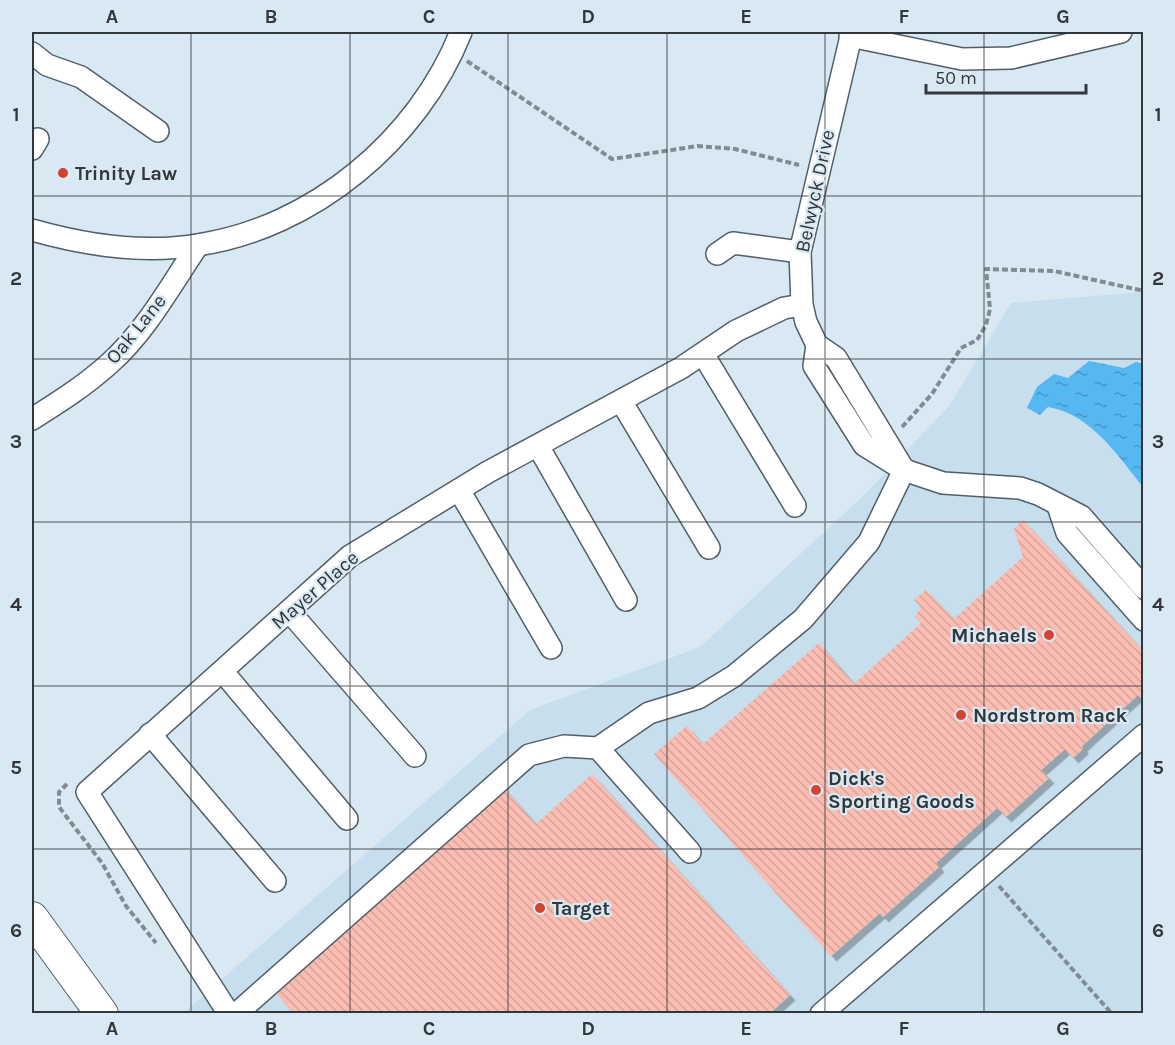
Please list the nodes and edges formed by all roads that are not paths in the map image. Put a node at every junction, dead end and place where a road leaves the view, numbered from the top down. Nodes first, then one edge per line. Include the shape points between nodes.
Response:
1 (1121, 32) edge
2 (851, 34) edge
3 (461, 38) edge
4 (32, 53) edge
5 (158, 131) dead end
6 (32, 230) edge
7 (198, 245) junction
8 (800, 252) junction
9 (717, 254) dead end
10 (802, 305) junction
11 (703, 354) junction
12 (621, 401) junction
13 (32, 419) edge
14 (538, 446) junction
15 (904, 470) junction
16 (459, 490) junction
17 (795, 506) dead end
18 (1058, 506) junction
19 (709, 548) dead end
20 (1143, 588) edge
21 (627, 600) dead end
22 (289, 612) junction
23 (1143, 620) edge
24 (551, 648) dead end
25 (223, 672) junction
26 (150, 734) junction
27 (1143, 735) edge
28 (597, 748) junction
29 (415, 756) dead end
30 (347, 819) dead end
31 (690, 852) dead end
32 (275, 881) dead end
33 (32, 918) edge
34 (102, 1014) edge
35 (229, 1014) edge
36 (236, 1014) edge
37 (821, 1014) edge

1 - 2 street via 1011,58 962,59
2 - 8 street, Belwyck Drive
3 - 7 street via 424,100 400,130 344,185 280,220
4 - 5 street via 47,65 81,77
6 - 7 street via 113,247
7 - 13 street, Oak Lane via 138,332 111,363
8 - 9 street via 733,243
8 - 10 street, Belwyck Drive
10 - 11 street, Mayer Place via 784,308 736,331
10 - 15 street, Belwyck Drive via 817,345 814,366 864,445
11 - 12 street, Mayer Place
11 - 17 street
12 - 14 street, Mayer Place
12 - 19 street
14 - 16 street, Mayer Place
14 - 21 street
15 - 18 street, Belwyck Drive via 943,483 1020,488
15 - 28 street via 869,542 803,619 734,676 698,698 649,713
16 - 22 street, Mayer Place via 350,556
16 - 24 street
18 - 20 street, Belwyck Drive via 1081,516
18 - 23 street via 1067,533
22 - 25 street, Mayer Place
22 - 29 street
25 - 26 street, Mayer Place
25 - 30 street
26 - 32 street
26 - 35 street, Mayer Place via 87,792
27 - 37 street
28 - 31 street
28 - 36 street via 564,747 529,755
33 - 34 highway

